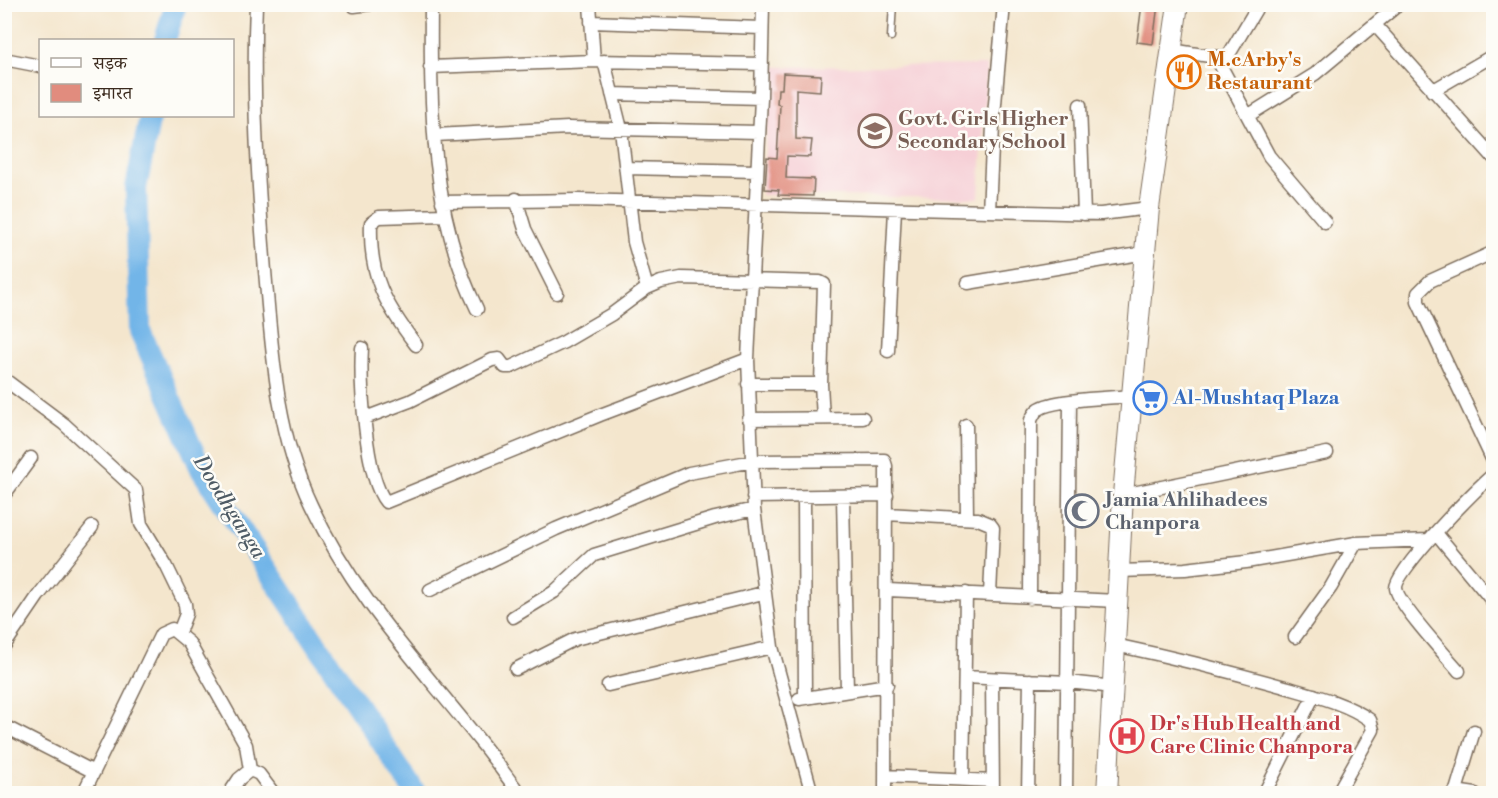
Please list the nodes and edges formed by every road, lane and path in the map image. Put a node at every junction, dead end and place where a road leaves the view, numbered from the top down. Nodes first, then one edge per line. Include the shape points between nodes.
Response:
1 (256, 4) edge
2 (370, 4) edge
3 (431, 4) edge
4 (590, 4) edge
5 (763, 4) edge
6 (892, 4) edge
7 (1004, 4) edge
8 (1178, 4) edge
9 (1259, 4) edge
10 (1399, 4) edge
11 (354, 6) dead end
12 (591, 22) junction
13 (1376, 26) junction
14 (761, 28) junction
15 (891, 37) dead end
16 (1171, 50) junction
17 (1494, 55) edge
18 (1216, 57) junction
19 (4, 59) edge
20 (599, 62) junction
21 (762, 64) junction
22 (39, 66) edge
23 (430, 67) junction
24 (1432, 91) junction
25 (612, 94) junction
26 (761, 98) junction
27 (1080, 105) dead end
28 (1249, 115) junction
29 (621, 129) junction
30 (759, 132) junction
31 (435, 135) junction
32 (1494, 158) edge
33 (626, 168) junction
34 (757, 171) junction
35 (516, 199) junction
36 (628, 201) junction
37 (442, 202) junction
38 (754, 206) junction
39 (895, 208) junction
40 (1149, 208) junction
41 (989, 211) junction
42 (1084, 214) junction
43 (444, 215) junction
44 (1325, 222) dead end
45 (1494, 252) edge
46 (1145, 253) junction
47 (750, 280) junction
48 (968, 283) dead end
49 (647, 288) junction
50 (557, 293) dead end
51 (477, 309) dead end
52 (416, 345) dead end
53 (362, 348) dead end
54 (888, 351) dead end
55 (748, 359) junction
56 (4, 379) edge
57 (748, 384) junction
58 (821, 384) junction
59 (1132, 396) junction
60 (1070, 401) junction
61 (365, 418) junction
62 (823, 418) junction
63 (863, 418) dead end
64 (749, 419) junction
65 (966, 425) dead end
66 (1327, 453) dead end
67 (31, 458) dead end
68 (753, 461) junction
69 (1494, 463) edge
70 (1489, 477) edge
71 (1494, 491) edge
72 (4, 495) edge
73 (886, 495) junction
74 (1123, 495) junction
75 (804, 497) junction
76 (843, 497) junction
77 (754, 503) junction
78 (886, 514) junction
79 (967, 519) junction
80 (92, 527) dead end
81 (1432, 537) junction
82 (1356, 543) junction
83 (1119, 571) junction
84 (430, 590) dead end
85 (888, 590) junction
86 (763, 593) junction
87 (966, 593) junction
88 (990, 595) junction
89 (1030, 598) junction
90 (1069, 598) junction
91 (1117, 601) junction
92 (1494, 603) edge
93 (513, 617) dead end
94 (179, 632) junction
95 (1295, 637) dead end
96 (1115, 645) junction
97 (4, 646) edge
98 (772, 647) junction
99 (516, 669) dead end
100 (1459, 671) dead end
101 (965, 677) junction
102 (992, 679) junction
103 (1030, 680) junction
104 (1068, 682) junction
105 (887, 685) junction
106 (608, 686) dead end
107 (1114, 687) junction
108 (847, 691) junction
109 (1314, 695) junction
110 (805, 698) junction
111 (787, 702) junction
112 (4, 726) edge
113 (1474, 731) dead end
114 (250, 770) junction
115 (94, 772) junction
116 (885, 776) junction
117 (963, 780) junction
118 (993, 787) edge
119 (1455, 792) edge
120 (83, 794) edge
121 (229, 794) edge
122 (274, 794) edge
123 (520, 794) edge
124 (812, 794) edge
125 (885, 794) edge
126 (1028, 794) edge
127 (1066, 794) edge
128 (1107, 794) edge
129 (1264, 794) edge
130 (1337, 794) edge
131 (1475, 794) edge

1 - 123 street via 255,121 264,253 275,382 292,456 310,504 376,615
2 - 11 street
3 - 23 street
4 - 12 street
5 - 14 street
6 - 15 lane
7 - 41 street
8 - 16 main road
9 - 18 street via 1232,52
10 - 13 street
12 - 14 street
12 - 20 street
13 - 24 street
13 - 28 street via 1316,74
14 - 21 street
16 - 18 street
16 - 40 main road
17 - 24 street
18 - 28 street
19 - 22 street
20 - 21 street
20 - 23 street
20 - 25 street
21 - 26 street
23 - 31 street
24 - 32 street
25 - 26 street
25 - 29 street
26 - 30 street
27 - 42 street
28 - 44 street via 1269,156
29 - 30 street
29 - 31 street
29 - 33 street
30 - 34 street
31 - 37 street
33 - 34 street
33 - 36 street
34 - 38 street
35 - 36 street
35 - 37 street
35 - 50 street via 525,229
36 - 38 street
36 - 49 street
37 - 43 street
38 - 39 street
38 - 47 street
39 - 41 street
39 - 54 street
40 - 42 street
40 - 46 main road
41 - 42 street
43 - 51 street via 453,252
43 - 52 street via 379,217 371,223 375,271 383,298
45 - 69 street via 1430,281 1418,293 1418,302
46 - 48 street
46 - 59 main road
47 - 49 street via 681,278
47 - 55 street
47 - 58 street via 824,284
49 - 61 street via 564,342 511,367 505,367 499,359 492,360 410,401
53 - 61 street
55 - 57 street
55 - 61 street via 600,415 392,502 383,500 377,482
56 - 94 street via 64,424 136,490 141,524 185,604 186,614
57 - 58 street
57 - 64 street
58 - 62 street
59 - 60 street
59 - 74 main road
60 - 89 street via 1039,409 1032,420
60 - 90 street
62 - 63 street
62 - 64 street
64 - 68 street
65 - 79 street
66 - 74 street
67 - 72 street
68 - 73 street via 881,459 886,466
68 - 77 street
68 - 84 street via 672,479
70 - 71 street
70 - 81 street
73 - 76 street
73 - 78 street
74 - 83 main road
75 - 76 street
75 - 77 street
75 - 110 street
76 - 108 street
77 - 86 street
77 - 93 street via 594,555 554,592
78 - 79 street
78 - 85 street
79 - 88 street via 984,520 993,528
80 - 97 street
81 - 82 street
81 - 92 street
81 - 100 street via 1397,579 1396,587 1402,602
82 - 83 street via 1246,562
82 - 95 street
83 - 91 main road
85 - 87 street
85 - 105 street
86 - 98 street
86 - 99 street via 574,639
87 - 88 street
87 - 101 street
88 - 89 street
89 - 90 street
90 - 91 street
90 - 104 street
91 - 96 main road
94 - 114 street via 246,745
94 - 115 street via 172,629 161,634
96 - 107 main road
96 - 109 street
98 - 106 street
98 - 111 street
101 - 102 street
101 - 117 street
102 - 103 street
102 - 118 street
103 - 104 street
103 - 126 street
104 - 107 street
104 - 127 street
105 - 108 street
105 - 116 street
107 - 128 main road
108 - 110 street
109 - 129 street
109 - 130 street via 1362,714 1373,724
110 - 111 street
111 - 124 street
112 - 115 street
113 - 119 street
114 - 121 street
114 - 122 street via 259,774
115 - 120 street
116 - 117 street
116 - 125 street
117 - 118 street
119 - 131 street

